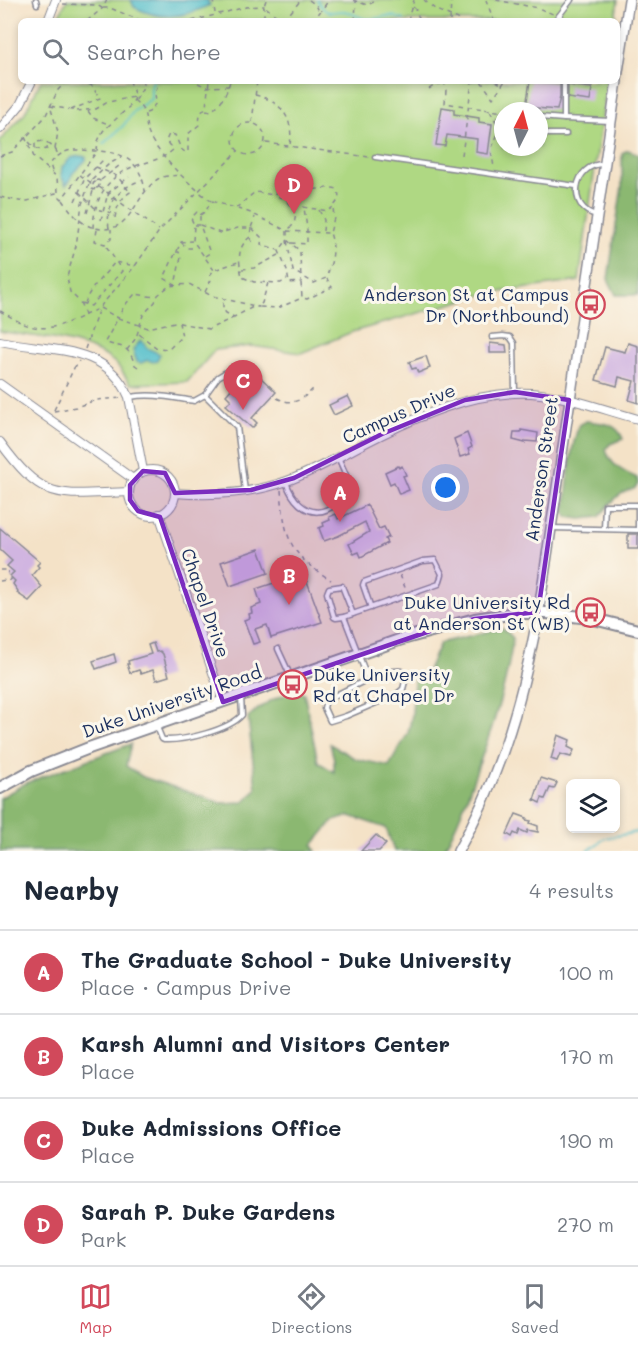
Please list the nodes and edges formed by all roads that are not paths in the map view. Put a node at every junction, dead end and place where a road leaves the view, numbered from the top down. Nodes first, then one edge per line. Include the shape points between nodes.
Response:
1 (571, 0) edge
2 (629, 0) edge
3 (60, 2) edge
4 (559, 16) edge
5 (50, 18) edge
6 (620, 60) edge
7 (30, 84) edge
8 (564, 84) edge
9 (616, 84) edge
10 (548, 118) edge
11 (564, 119) junction
12 (610, 121) junction
13 (0, 129) edge
14 (548, 134) edge
15 (566, 134) dead end
16 (375, 157) road end
17 (604, 164) junction
18 (576, 186) junction
19 (597, 216) junction
20 (492, 338) dead end
21 (0, 341) edge
22 (236, 366) dead end
23 (0, 384) edge
24 (515, 392) junction
25 (204, 395) junction
26 (126, 398) junction
27 (569, 400) junction
28 (638, 419) edge
29 (0, 442) edge
30 (338, 457) junction
31 (143, 471) junction
32 (133, 479) junction
33 (283, 485) junction
34 (245, 491) junction
35 (129, 492) junction
36 (175, 493) junction
37 (159, 514) junction
38 (550, 528) junction
39 (604, 529) junction
40 (371, 608) junction
41 (538, 612) junction
42 (353, 614) junction
43 (344, 617) junction
44 (638, 630) edge
45 (278, 648) dead end
46 (359, 655) junction
47 (292, 679) junction
48 (368, 679) junction
49 (241, 696) junction
50 (223, 702) junction
51 (157, 725) junction
52 (0, 788) edge
53 (458, 851) edge

1 - 4 lane
2 - 6 street, Anderson Street
3 - 5 street
7 - 13 street via 20,105
8 - 11 lane
9 - 12 street, Anderson Street
10 - 11 lane
11 - 12 lane
12 - 17 street, Anderson Street
14 - 15 lane
16 - 18 lane
17 - 18 lane via 587,169
17 - 19 street, Anderson Street
18 - 19 lane via 580,205
19 - 27 street, Anderson Street
20 - 24 lane via 510,337 513,343
21 - 26 street via 91,357 118,378
22 - 25 lane via 218,377
23 - 32 street
24 - 27 street, Campus Drive
24 - 30 street, Campus Drive via 455,403
25 - 26 lane via 194,401 152,396
25 - 34 lane via 237,427
26 - 31 street
27 - 28 street, Campus Drive
27 - 38 street, Anderson Street
29 - 35 street via 24,473 47,489 76,494
30 - 33 street, Campus Drive
30 - 33 lane via 349,484 328,510 312,512
31 - 32 street
31 - 36 street via 165,473
32 - 35 street
33 - 34 street, Campus Drive
34 - 36 street, Campus Drive
35 - 37 street via 138,511
36 - 37 street via 171,506
37 - 50 street, Chapel Drive
38 - 39 lane
38 - 41 street, Anderson Street
39 - 39 lane via 638,530 638,505 605,505
40 - 40 lane via 439,584 442,574 435,560 367,580 363,585
40 - 42 lane
41 - 44 main road, Duke University Road via 590,618
41 - 46 main road, Duke University Road via 475,619
41 - 53 street, Anderson Street via 509,738
42 - 43 lane
42 - 43 lane via 342,586 329,588 334,617
43 - 46 lane
45 - 47 lane
46 - 47 main road, Duke University Road
46 - 48 lane
47 - 49 main road, Duke University Road
48 - 48 lane via 326,700 324,708 330,721 397,694 406,678 402,671 395,670
49 - 50 main road, Duke University Road
49 - 51 lane via 242,715 236,722 184,740 162,739
50 - 51 main road, Duke University Road
51 - 52 main road, Duke University Road via 89,748

